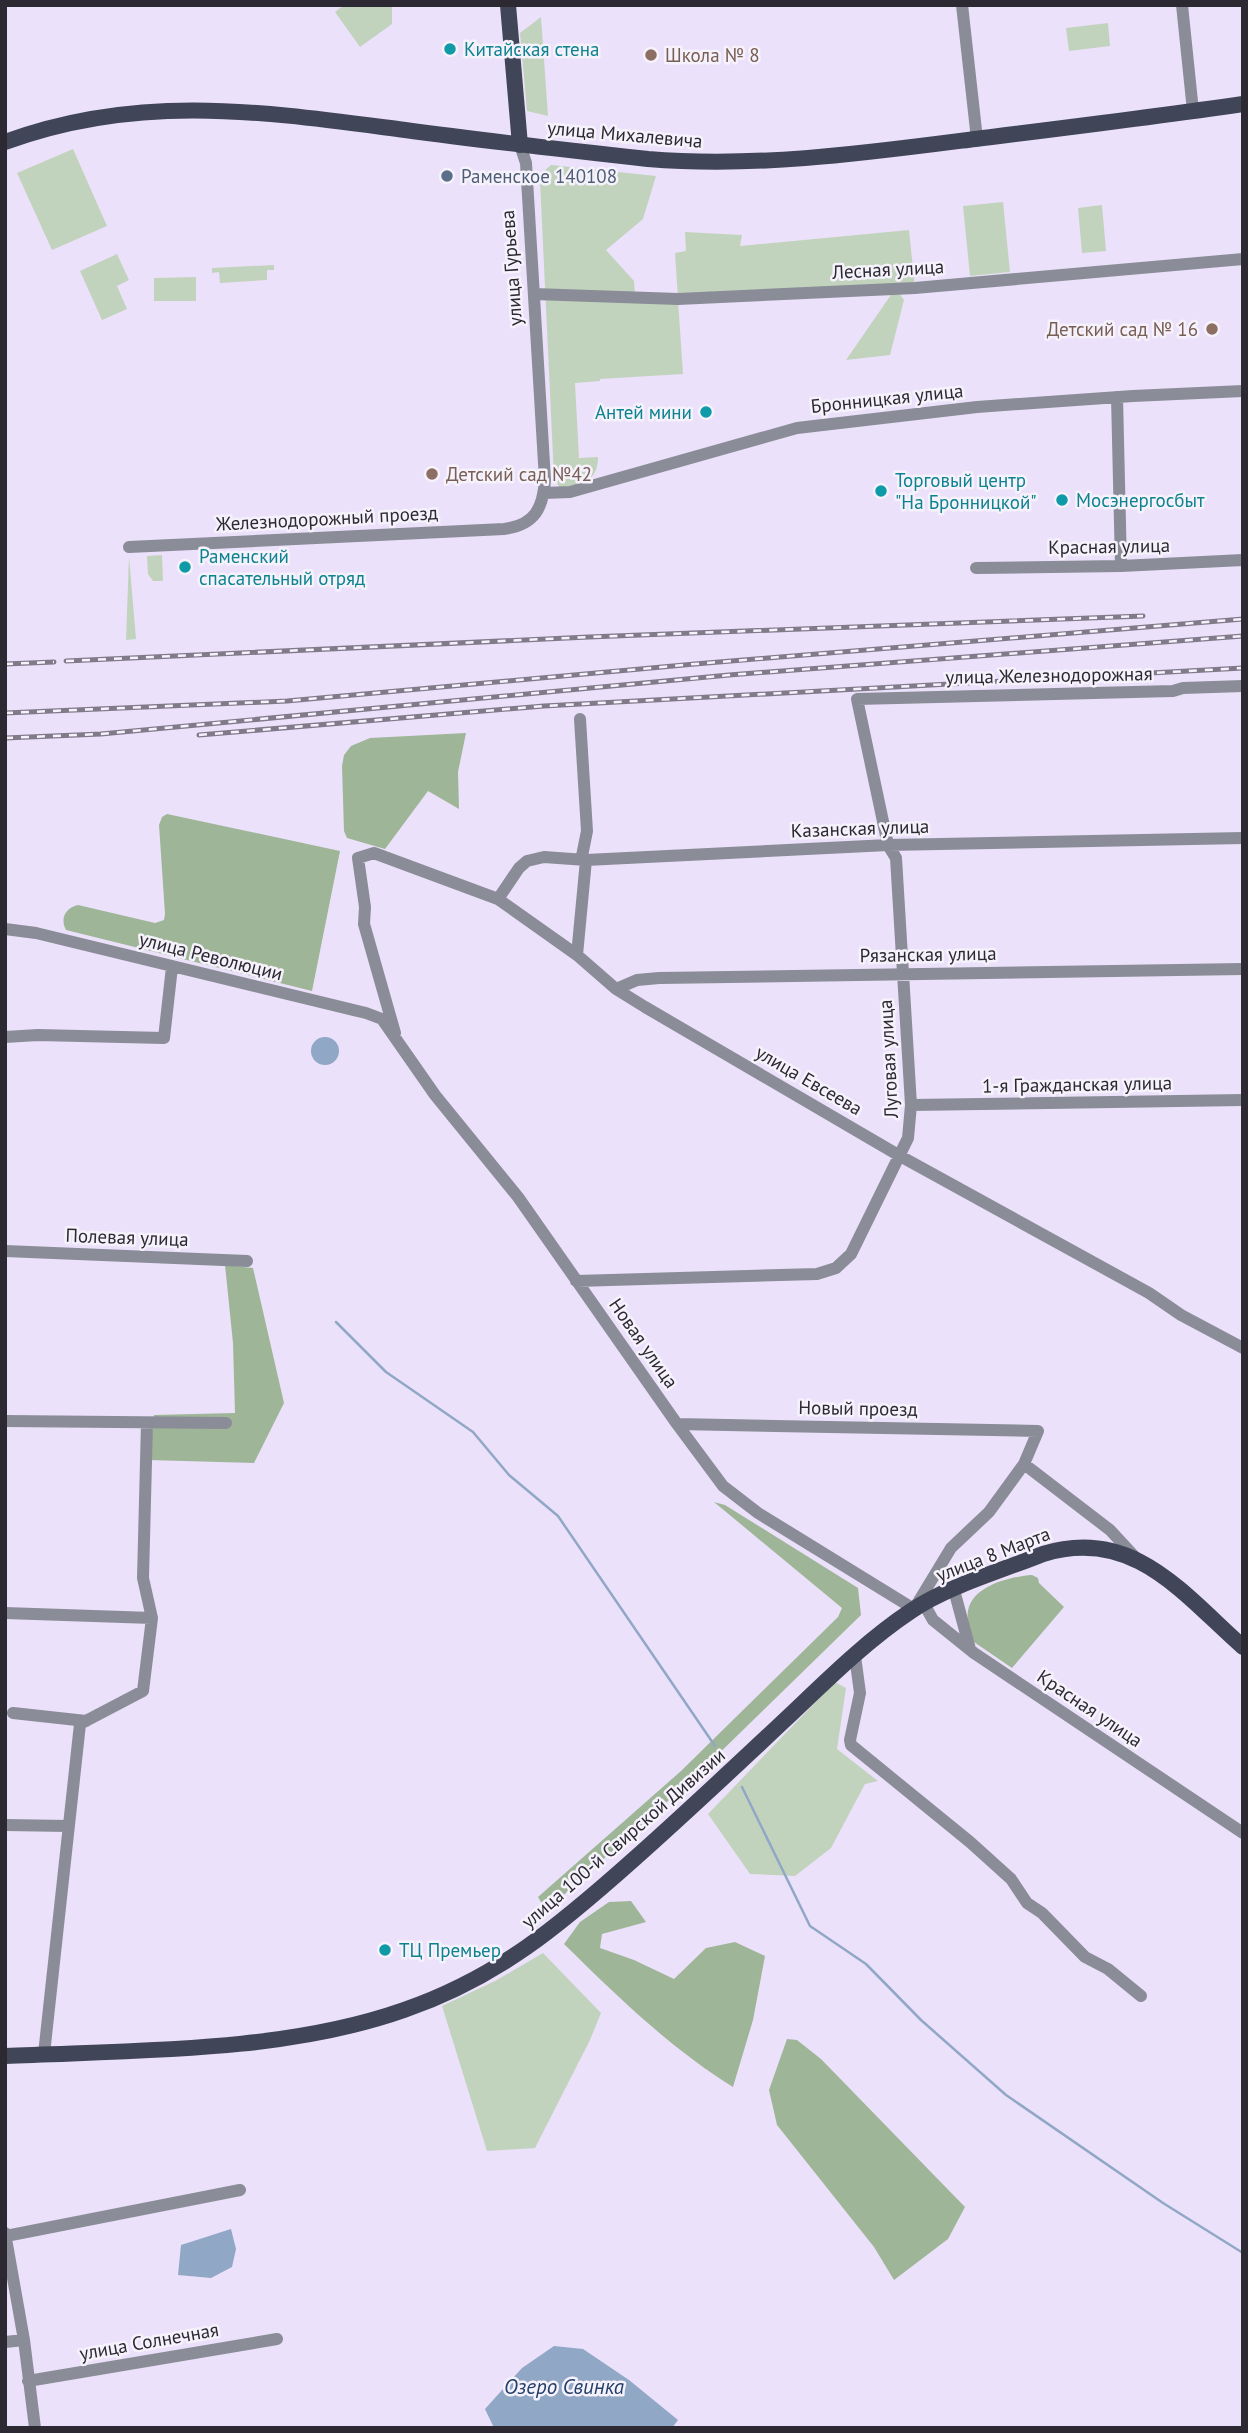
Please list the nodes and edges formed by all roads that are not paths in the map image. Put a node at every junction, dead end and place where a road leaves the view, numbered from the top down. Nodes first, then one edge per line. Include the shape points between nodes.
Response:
1 (508, 5) edge
2 (962, 5) edge
3 (1182, 5) edge
4 (1243, 104) edge
5 (1193, 111) junction
6 (977, 139) junction
7 (5, 142) edge
8 (520, 145) junction
9 (1243, 258) edge
10 (534, 294) junction
11 (1243, 391) edge
12 (1117, 397) junction
13 (544, 493) junction
14 (130, 547) dead end
15 (1243, 561) edge
16 (1121, 566) junction
17 (976, 568) dead end
18 (1243, 686) edge
19 (857, 699) joint
20 (580, 719) dead end
21 (1243, 838) edge
22 (888, 845) junction
23 (586, 860) junction
24 (498, 899) junction
25 (5, 929) edge
26 (577, 955) junction
27 (172, 967) junction
28 (1243, 969) edge
29 (903, 974) junction
30 (617, 989) junction
31 (5, 1037) edge
32 (397, 1040) junction
33 (1243, 1100) edge
34 (911, 1105) junction
35 (900, 1156) junction
36 (5, 1251) edge
37 (247, 1261) dead end
38 (576, 1281) junction
39 (1243, 1348) edge
40 (5, 1421) edge
41 (147, 1423) junction
42 (226, 1423) dead end
43 (677, 1424) junction
44 (1024, 1464) junction
45 (1135, 1558) junction
46 (954, 1590) junction
47 (924, 1604) junction
48 (5, 1613) edge
49 (152, 1618) junction
50 (1243, 1647) edge
51 (970, 1649) junction
52 (855, 1656) junction
53 (13, 1713) dead end
54 (86, 1720) junction
55 (5, 1825) edge
56 (68, 1826) junction
57 (1243, 1833) edge
58 (1141, 1996) dead end
59 (44, 2054) junction
60 (5, 2056) edge
61 (240, 2190) dead end
62 (6, 2235) edge
63 (277, 2339) dead end
64 (24, 2340) junction
65 (5, 2342) edge
66 (28, 2381) junction
67 (35, 2428) edge

1 - 8 main road, улица Гурьева
2 - 6 street
3 - 5 street
4 - 5 main road, улица Михалевича
5 - 6 main road, улица Михалевича
6 - 8 main road, улица Михалевича via 727,162 656,160
7 - 8 main road, улица Михалевича via 101,118 192,109 284,114
8 - 10 street, улица Гурьева via 526,163
9 - 10 street, Лесная улица via 915,288 678,299
10 - 13 street, улица Гурьева
11 - 12 street, Бронницкая улица
12 - 13 street, Бронницкая улица via 797,428 570,492
12 - 16 street
13 - 14 street, Железнодорожный проезд via 539,509 524,523 504,529
15 - 16 street, Красная улица
16 - 17 street, Красная улица
18 - 19 street, улица Железнодорожная
19 - 22 street, Луговая улица
20 - 23 street via 587,831 582,856
21 - 22 street, Казанская улица
22 - 23 street, Казанская улица
22 - 29 street, Луговая улица via 896,858
23 - 24 street, Казанская улица via 530,859
23 - 26 street
24 - 26 street, улица Евсеева
24 - 32 street, улица Евсеева via 374,853 358,858 364,924
25 - 27 street, улица Революции
26 - 30 street, улица Евсеева
27 - 31 street via 164,1038
27 - 32 street, улица Революции via 377,1016
28 - 29 street, Рязанская улица
29 - 30 street, Рязанская улица via 652,978
29 - 34 street, Луговая улица
30 - 35 street, улица Евсеева
32 - 38 street, Новая улица
33 - 34 street, 1-я Гражданская улица
34 - 35 street, Луговая улица via 908,1138
35 - 38 street, Луговая улица via 851,1254 830,1271
35 - 39 street, улица Евсеева
36 - 37 street, Полевая улица
38 - 43 street, Новая улица
40 - 41 street
41 - 42 street
41 - 49 street via 143,1578
43 - 44 street, Новый проезд via 1038,1431
43 - 47 street, Новая улица via 733,1495
44 - 45 street via 1110,1530
44 - 47 street via 986,1516 951,1548
45 - 46 main road, улица 8 Марта via 1098,1548 1056,1550
45 - 50 main road, улица 8 Марта via 1163,1575
46 - 47 main road, улица 8 Марта
46 - 51 street
47 - 51 street, Красная улица via 933,1620
47 - 52 main road, улица 100-й Свирской Дивизии
48 - 49 street
49 - 54 street via 143,1691
51 - 57 street, Красная улица
52 - 58 street via 860,1690 851,1745 970,1842 1085,1957
52 - 59 main road, улица 100-й Свирской Дивизии via 598,1892 531,1946 489,1972 405,2010 279,2039 133,2052
53 - 54 street
54 - 56 street via 80,1724
55 - 56 street
56 - 59 street
59 - 60 main road, улица 100-й Свирской Дивизии
61 - 62 street
62 - 64 street
63 - 66 street, улица Солнечная
64 - 65 street
64 - 66 street
66 - 67 street

